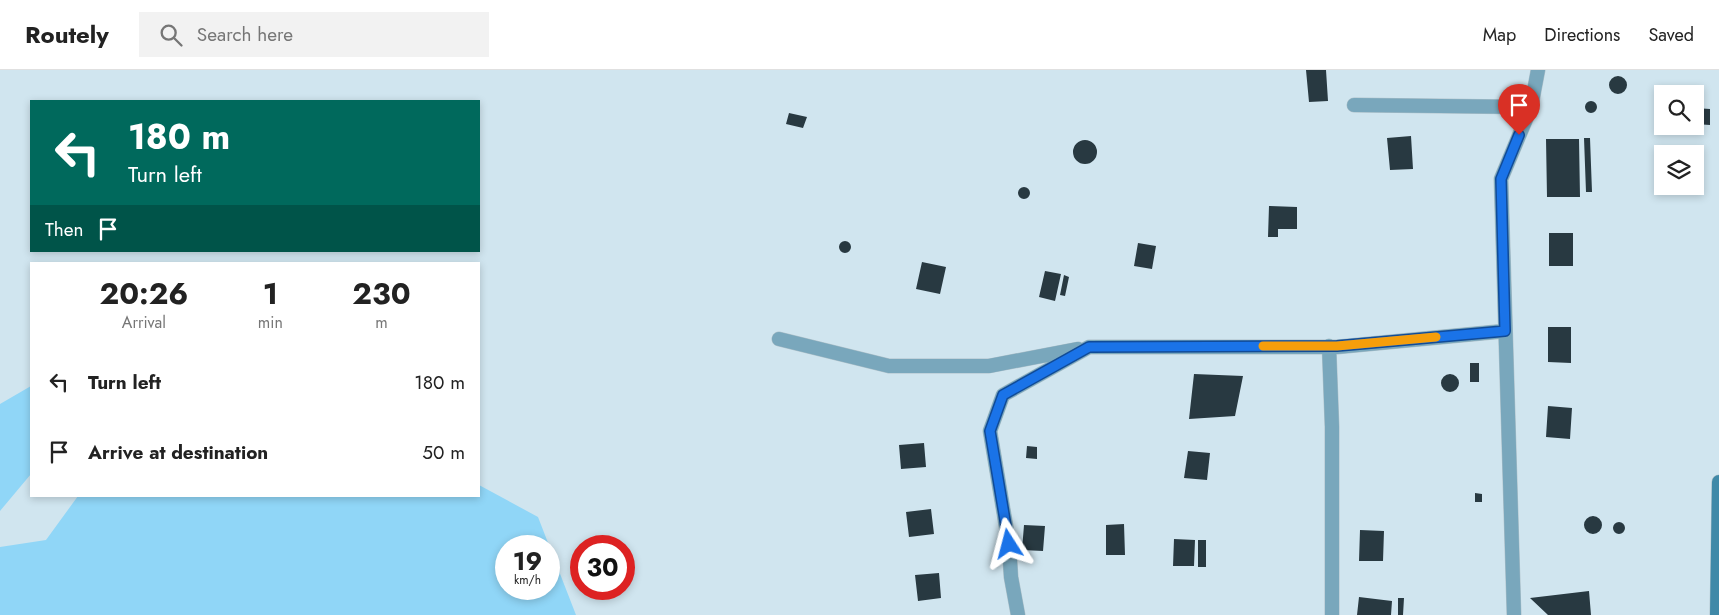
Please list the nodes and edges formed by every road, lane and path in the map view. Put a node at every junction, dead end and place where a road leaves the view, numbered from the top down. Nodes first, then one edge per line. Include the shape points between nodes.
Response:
1 (1538, 70) edge
2 (1354, 105) dead end
3 (1531, 107) junction
4 (1505, 331) junction
5 (779, 339) dead end
6 (1329, 346) junction
7 (1089, 347) junction
8 (1719, 482) edge
9 (1719, 547) edge
10 (1018, 615) edge
11 (1332, 615) edge
12 (1514, 615) edge
13 (1717, 615) edge

1 - 3 street
2 - 3 street
3 - 4 street via 1501,179
4 - 6 street
4 - 12 street
5 - 7 street via 889,366 989,366
6 - 7 street
6 - 11 street
7 - 10 street via 1003,395 990,431
8 - 9 main road
9 - 13 main road

